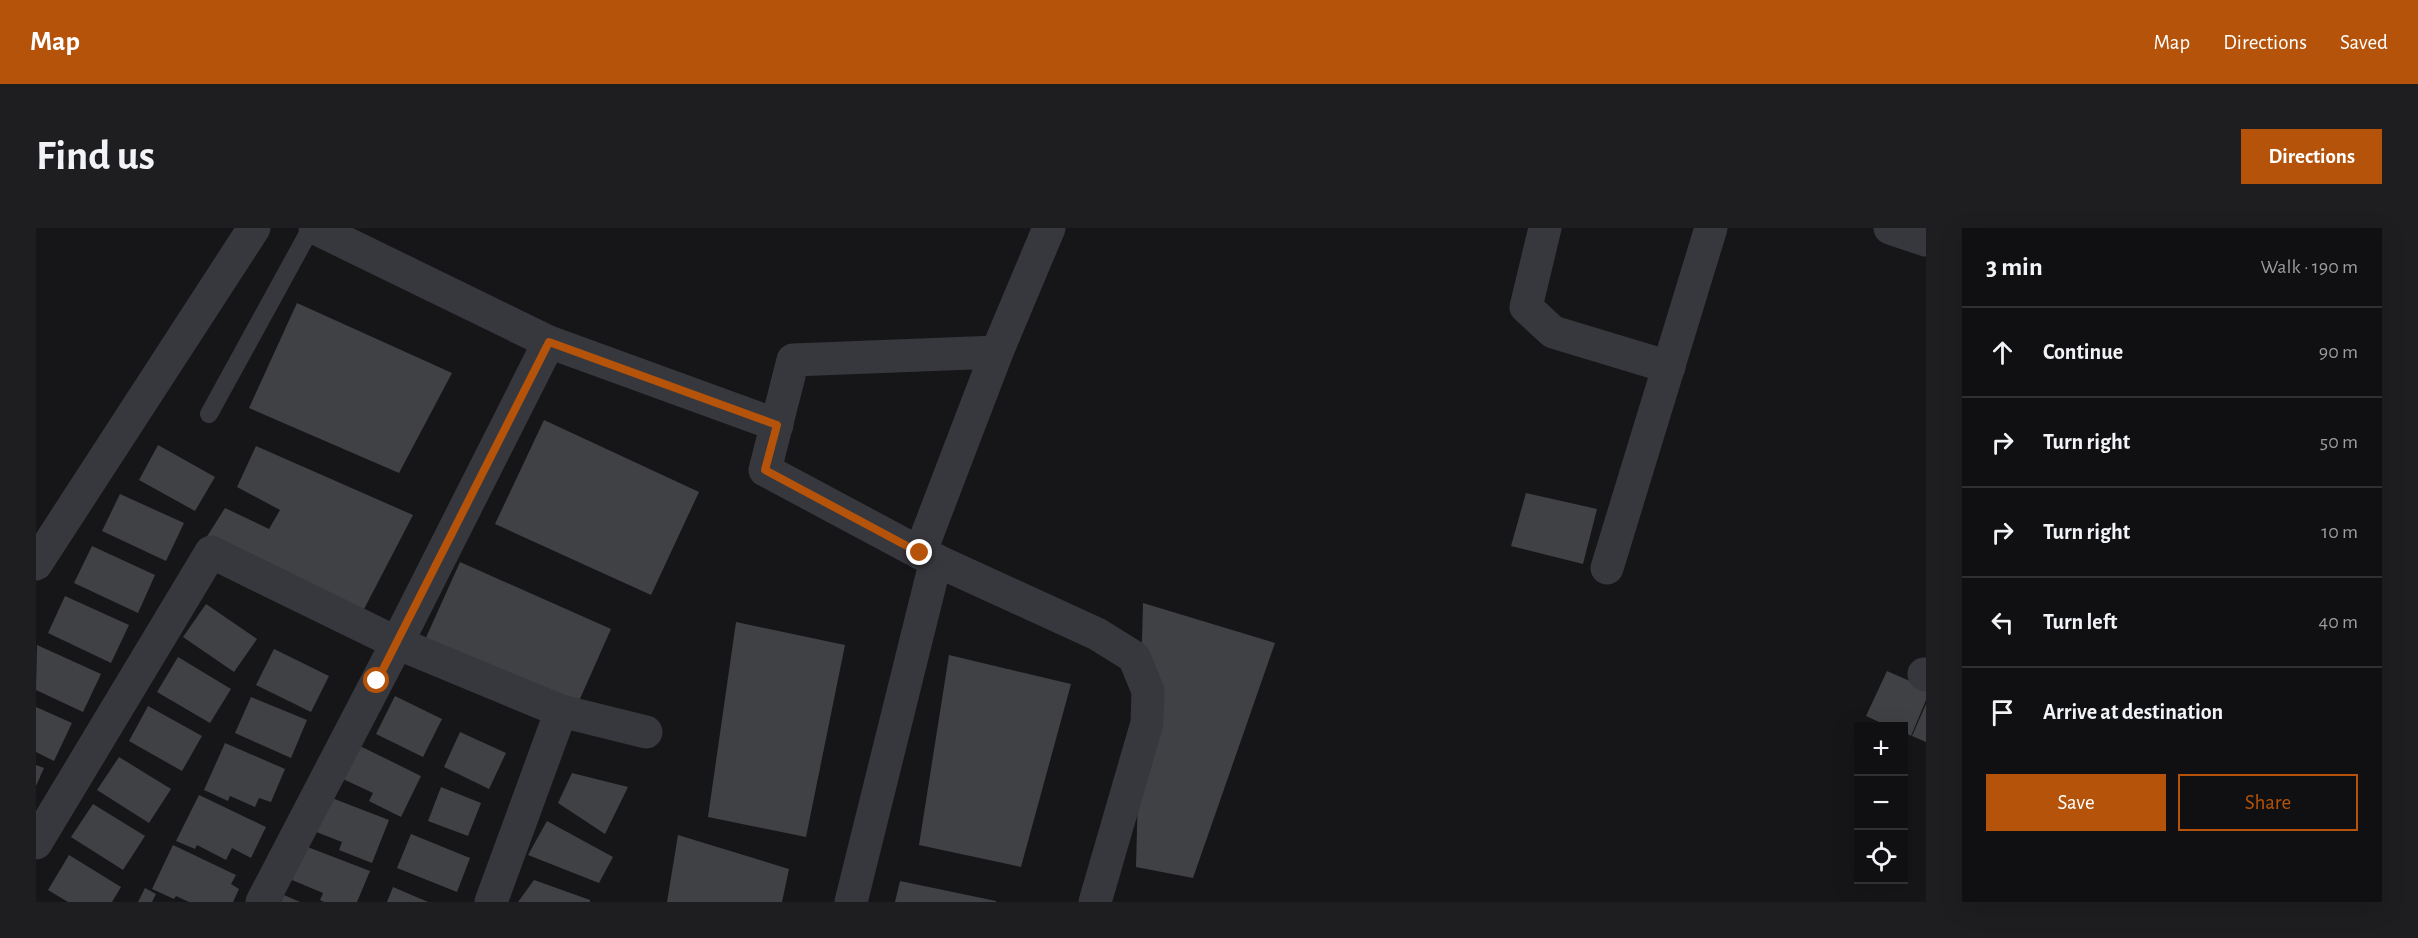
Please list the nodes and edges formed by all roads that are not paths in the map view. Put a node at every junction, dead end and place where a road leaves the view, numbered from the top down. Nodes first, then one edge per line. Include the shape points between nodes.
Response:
1 (254, 228) edge
2 (313, 228) edge
3 (1049, 228) edge
4 (1545, 228) edge
5 (1711, 228) edge
6 (1890, 228) edge
7 (1926, 240) edge
8 (549, 342) junction
9 (997, 352) junction
10 (1669, 367) junction
11 (209, 414) dead end
12 (777, 425) junction
13 (928, 556) junction
14 (36, 564) edge
15 (1607, 568) dead end
16 (397, 643) junction
17 (561, 711) junction
18 (646, 732) dead end
19 (36, 843) edge
20 (262, 902) edge
21 (491, 902) edge
22 (851, 902) edge
23 (1095, 902) edge

1 - 14 street
2 - 8 street
2 - 11 lane
3 - 9 street
4 - 10 street via 1526,307 1553,332
5 - 10 street
6 - 7 street
8 - 12 street
8 - 16 street
9 - 12 street via 793,360
9 - 13 street
10 - 15 street
12 - 13 street via 765,470
13 - 22 street
13 - 23 street via 1097,634 1134,657 1148,691 1147,723
16 - 17 street
16 - 19 street via 211,552
16 - 20 street
17 - 18 street
17 - 21 street

